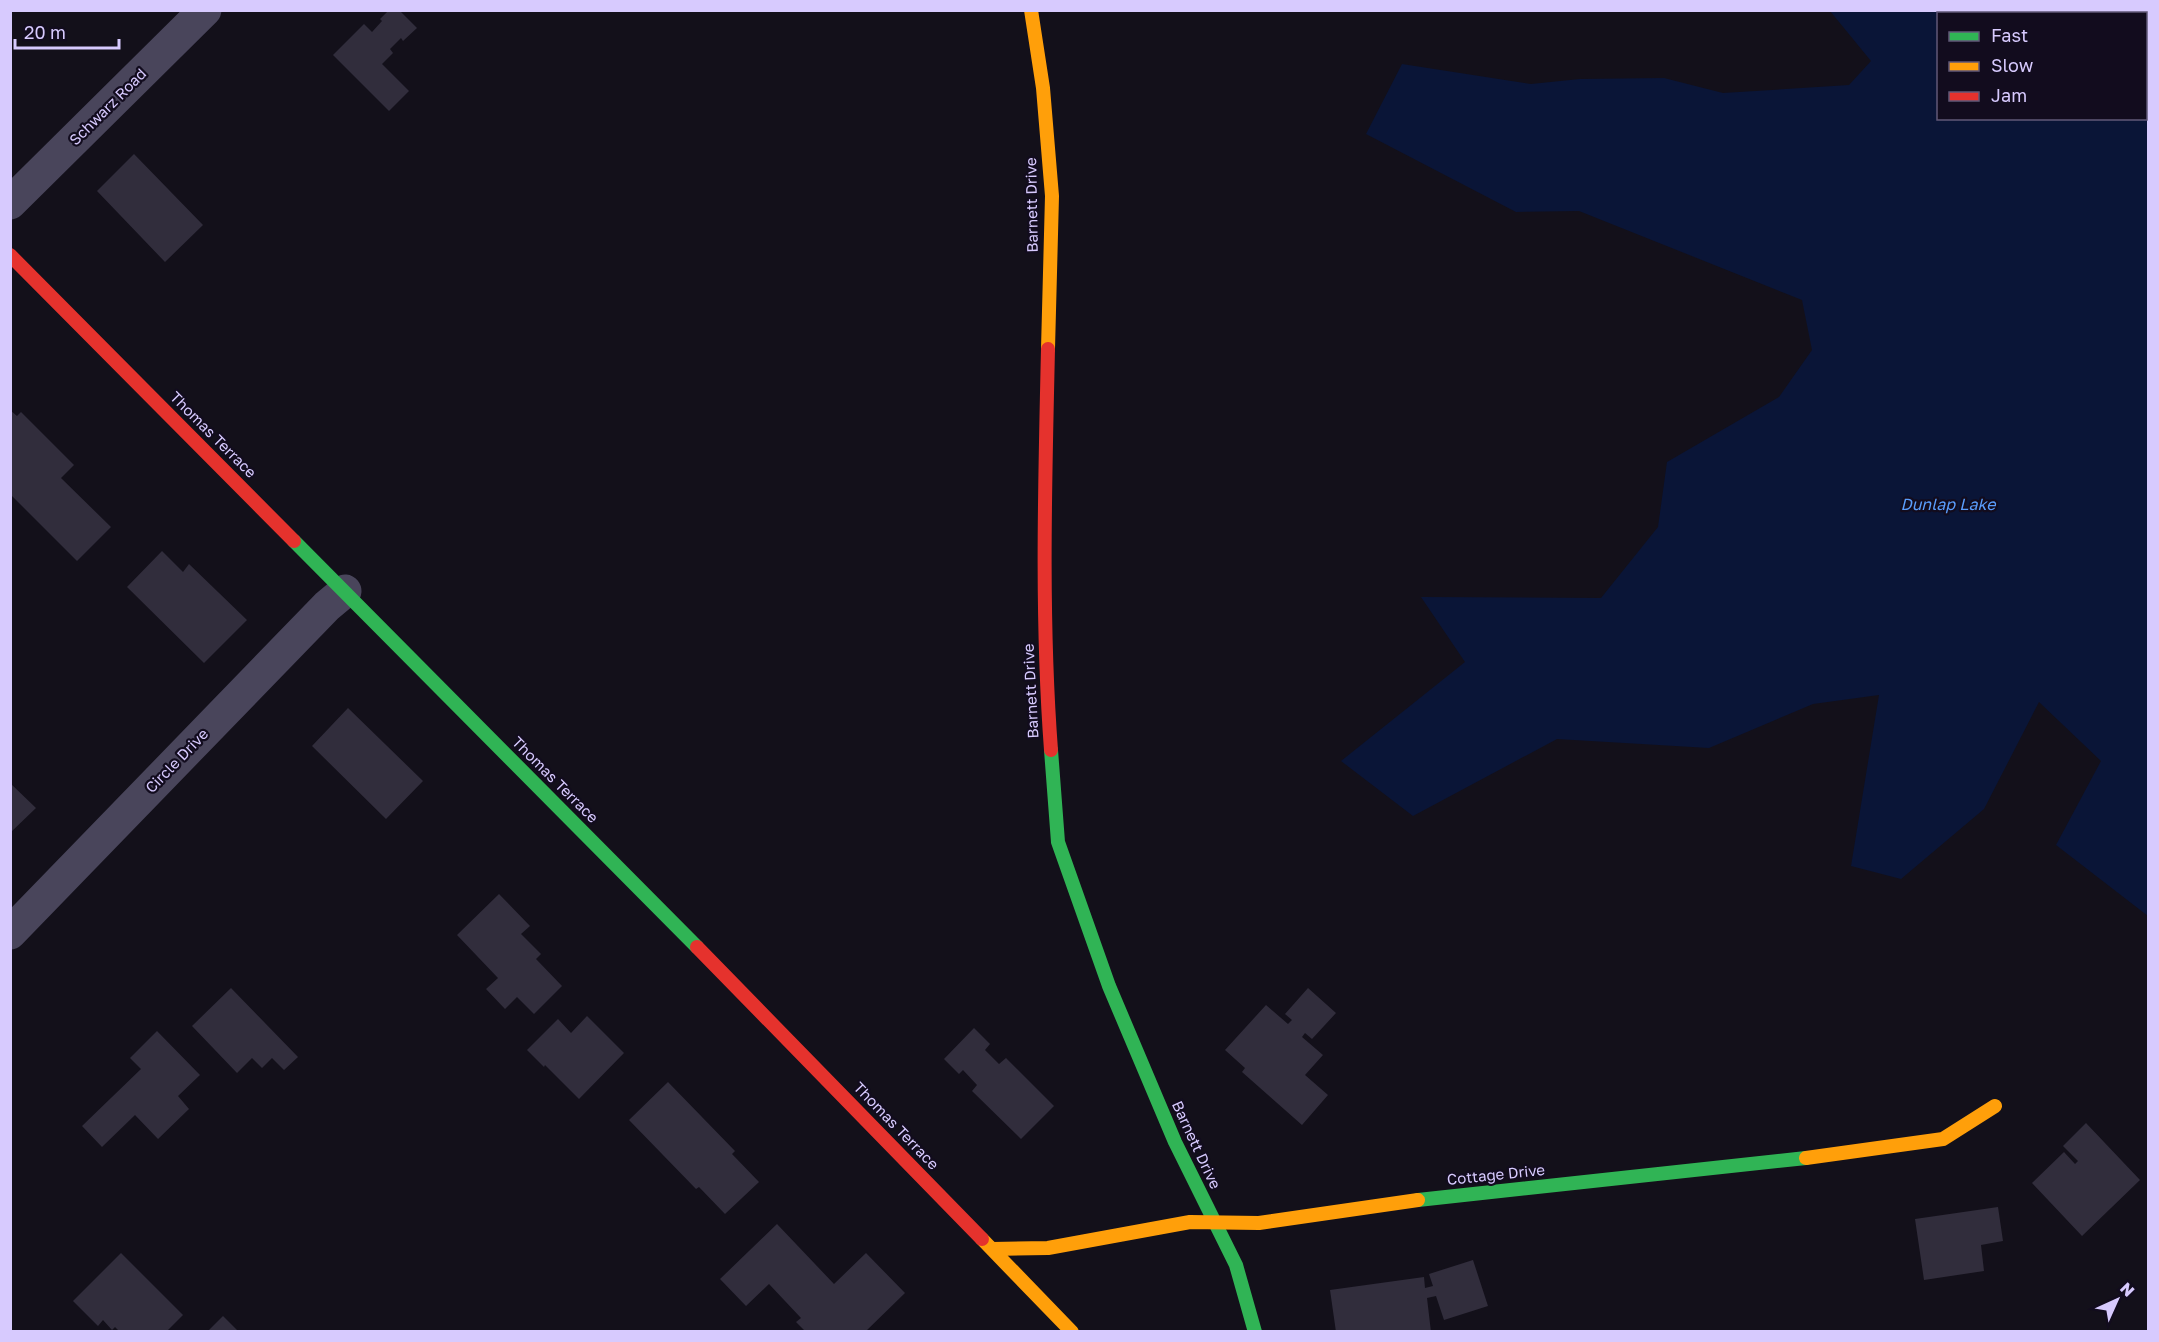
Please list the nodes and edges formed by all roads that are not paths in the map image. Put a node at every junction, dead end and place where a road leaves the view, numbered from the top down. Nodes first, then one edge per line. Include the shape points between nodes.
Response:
1 (205, 10) edge
2 (1031, 10) edge
3 (10, 203) edge
4 (10, 255) edge
5 (345, 591) junction
6 (10, 933) edge
7 (1995, 1106) dead end
8 (1215, 1223) junction
9 (992, 1250) junction
10 (1072, 1332) edge
11 (1255, 1332) edge

1 - 3 street, Schwarz Road
2 - 8 street, Barnett Drive via 1043,88 1052,196 1043,546 1047,700 1058,842 1109,986 1175,1142
4 - 5 street, Thomas Terrace
5 - 6 street, Circle Drive
5 - 9 street, Thomas Terrace
7 - 8 street, Cottage Drive via 1943,1139 1774,1162 1376,1205 1258,1223
8 - 9 street, Cottage Drive via 1190,1222 1048,1248
8 - 11 street, Barnett Drive via 1236,1265
9 - 10 street, Thomas Terrace

